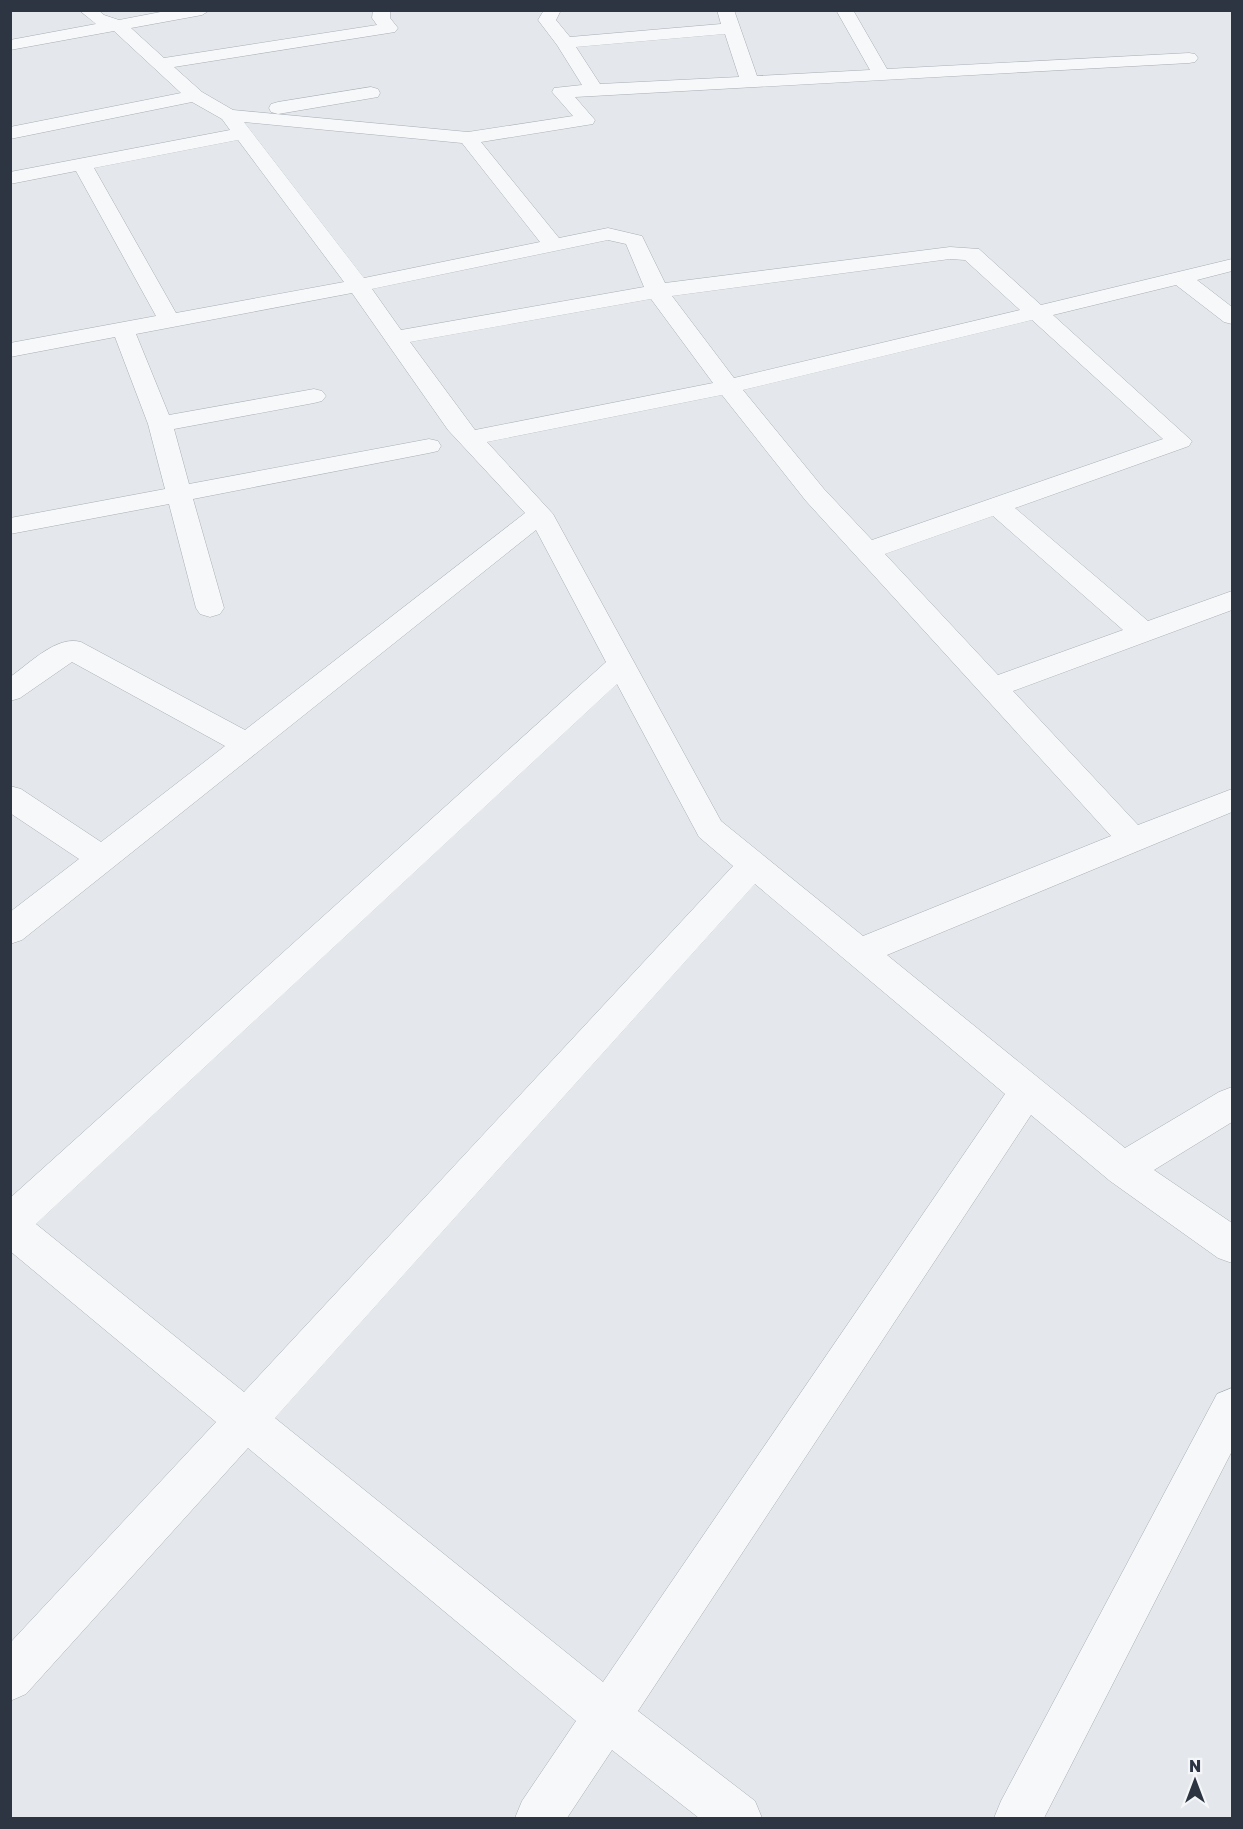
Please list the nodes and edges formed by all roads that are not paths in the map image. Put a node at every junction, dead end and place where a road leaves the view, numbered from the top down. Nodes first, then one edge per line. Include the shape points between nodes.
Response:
1 (87, 10) edge
2 (202, 10) edge
3 (382, 10) edge
4 (552, 10) edge
5 (844, 10) edge
6 (728, 19) edge
7 (117, 25) junction
8 (565, 43) junction
9 (10, 45) edge
10 (1189, 58) dead end
11 (159, 63) junction
12 (881, 74) junction
13 (750, 81) junction
14 (594, 90) junction
15 (371, 93) dead end
16 (195, 96) junction
17 (236, 124) junction
18 (10, 133) edge
19 (468, 138) junction
20 (82, 164) junction
21 (10, 178) edge
22 (554, 245) junction
23 (1233, 265) edge
24 (1181, 278) junction
25 (357, 286) junction
26 (657, 291) junction
27 (1036, 313) junction
28 (1233, 317) edge
29 (170, 321) junction
30 (123, 329) junction
31 (395, 338) junction
32 (10, 350) edge
33 (728, 387) junction
34 (314, 396) dead end
35 (160, 424) junction
36 (470, 438) junction
37 (429, 446) dead end
38 (180, 494) junction
39 (998, 507) junction
40 (540, 514) junction
41 (10, 526) edge
42 (867, 551) junction
43 (1233, 600) edge
44 (210, 608) dead end
45 (1143, 632) junction
46 (620, 665) junction
47 (993, 687) junction
48 (10, 691) edge
49 (247, 745) junction
50 (10, 797) edge
51 (1233, 800) edge
52 (1134, 841) junction
53 (102, 859) junction
54 (753, 865) junction
55 (10, 931) edge
56 (861, 951) junction
57 (1029, 1090) junction
58 (1233, 1103) edge
59 (1123, 1168) junction
60 (10, 1225) edge
61 (1233, 1245) edge
62 (1233, 1410) edge
63 (246, 1420) junction
64 (10, 1678) edge
65 (608, 1717) junction
66 (539, 1818) edge
67 (738, 1818) edge
68 (1018, 1818) edge

1 - 7 street via 98,19
2 - 7 street
3 - 11 street via 381,18 389,28
4 - 8 street via 547,20
5 - 12 street
6 - 8 street
6 - 13 street
7 - 9 street
7 - 11 street
8 - 14 street
10 - 12 street
11 - 16 street
12 - 13 street
13 - 14 street
14 - 19 street via 561,92 586,120
15 - 17 street
16 - 17 street
16 - 18 street
17 - 19 street
17 - 20 street
17 - 25 street
19 - 22 street
20 - 21 street
20 - 29 street
22 - 25 street
22 - 26 street via 608,234 635,240
23 - 24 street
24 - 27 street
24 - 28 street
25 - 29 street
25 - 31 street
26 - 27 street via 971,254
26 - 31 street
26 - 33 street
27 - 33 street
27 - 39 street via 1180,441
29 - 30 street
30 - 32 street
30 - 35 street
31 - 36 street
33 - 36 street
33 - 42 street via 815,495
34 - 35 street
35 - 38 street
36 - 40 street
37 - 38 street
38 - 41 street
38 - 44 street
39 - 42 street
39 - 45 street
40 - 46 street
40 - 49 street
42 - 47 street
43 - 45 street
45 - 47 street
46 - 54 street via 710,830
46 - 60 street
47 - 52 street
48 - 49 street via 70,649
49 - 53 street
50 - 53 street
51 - 52 street
52 - 56 street
53 - 55 street
54 - 56 street
54 - 63 street
56 - 57 street
57 - 59 street
57 - 65 street
58 - 59 street
59 - 61 street
60 - 63 street
62 - 68 street
63 - 64 street
63 - 65 street
65 - 66 street
65 - 67 street

